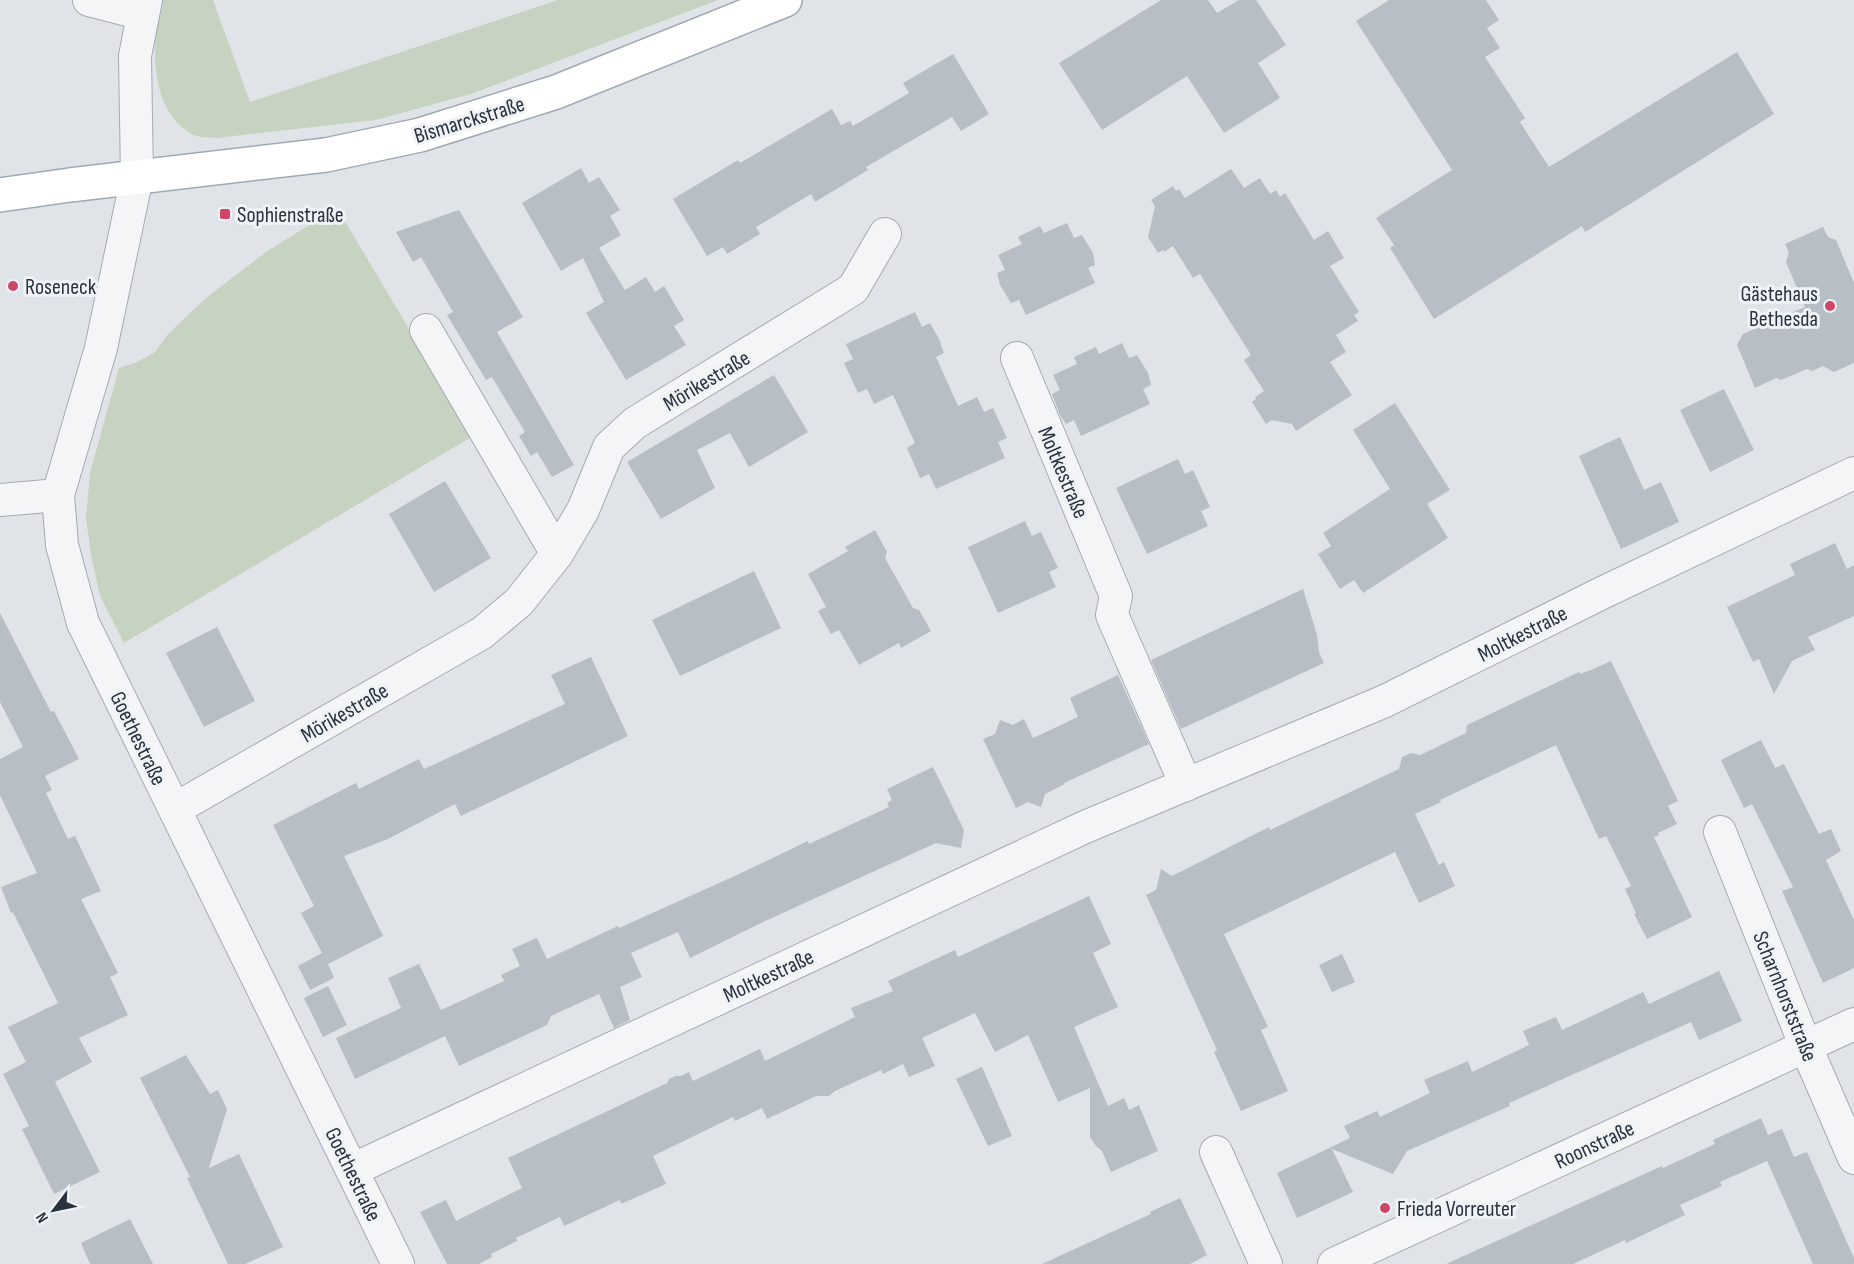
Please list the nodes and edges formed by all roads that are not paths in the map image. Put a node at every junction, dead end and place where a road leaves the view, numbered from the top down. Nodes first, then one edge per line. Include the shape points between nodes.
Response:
1 (89, 0) edge
2 (785, 0) edge
3 (144, 7) edge
4 (136, 177) junction
5 (0, 195) edge
6 (885, 234) dead end
7 (426, 330) dead end
8 (1017, 358) dead end
9 (1854, 473) edge
10 (58, 495) junction
11 (0, 500) edge
12 (557, 554) junction
13 (1186, 785) junction
14 (175, 809) junction
15 (1720, 832) dead end
16 (1854, 1024) edge
17 (1806, 1047) junction
18 (1216, 1152) dead end
19 (1854, 1158) edge
20 (352, 1170) junction
21 (395, 1263) edge
22 (1266, 1264) edge
23 (1334, 1264) edge

1 - 3 street
2 - 4 main road, Bismarckstraße via 556,92 420,135 326,155
3 - 4 street via 135,56
4 - 5 main road, Bismarckstraße
4 - 10 street, Goethestraße via 101,348
6 - 12 street, Mörikestraße via 853,289 635,423 609,447 583,510
7 - 12 street
8 - 13 street, Moltkestraße via 1116,596 1112,615
9 - 13 street, Moltkestraße via 1385,701
10 - 11 street
10 - 14 street, Goethestraße via 62,545 83,623
12 - 14 street, Mörikestraße via 519,602 482,633
13 - 20 street, Moltkestraße via 1084,827
14 - 20 street, Goethestraße
15 - 17 street, Scharnhorststraße
16 - 17 street, Roonstraße
17 - 19 street, Scharnhorststraße
17 - 23 street, Roonstraße
18 - 22 street
20 - 21 street, Goethestraße

